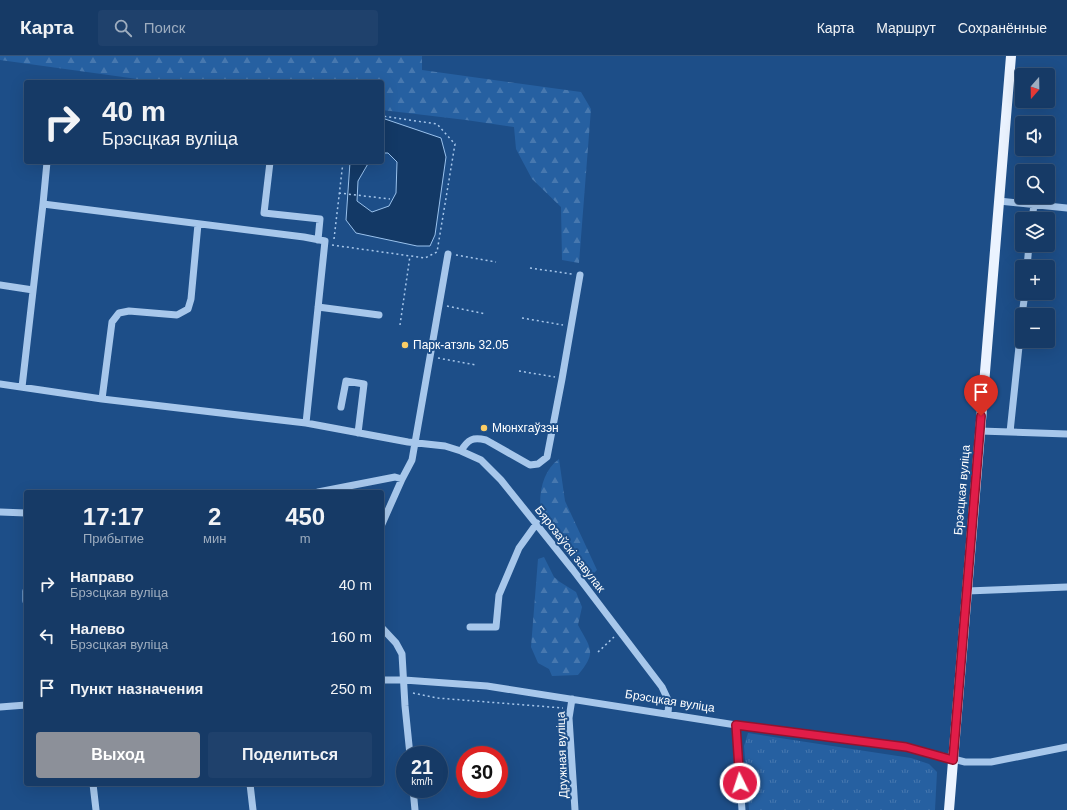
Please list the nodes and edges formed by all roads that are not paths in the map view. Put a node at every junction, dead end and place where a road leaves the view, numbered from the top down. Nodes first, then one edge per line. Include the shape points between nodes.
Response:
1 (1011, 56) edge
2 (47, 164) edge
3 (270, 164) edge
4 (1000, 201) junction
5 (43, 204) junction
6 (1034, 205) junction
7 (1067, 208) edge
8 (1033, 212) edge
9 (198, 224) junction
10 (318, 240) junction
11 (448, 254) road end
12 (580, 275) road end
13 (0, 285) edge
14 (33, 290) junction
15 (318, 307) junction
16 (379, 315) dead end
17 (1019, 348) edge
18 (0, 384) edge
19 (22, 387) junction
20 (102, 399) junction
21 (342, 407) dead end
22 (306, 423) junction
23 (980, 431) junction
24 (1010, 432) junction
25 (358, 433) junction
26 (1067, 434) edge
27 (416, 442) junction
28 (461, 451) junction
29 (402, 478) junction
30 (328, 490) edge
31 (0, 512) edge
32 (24, 513) edge
33 (384, 519) edge
34 (536, 523) junction
35 (1067, 587) edge
36 (966, 591) junction
37 (470, 627) dead end
38 (384, 630) edge
39 (384, 680) edge
40 (404, 680) junction
41 (572, 699) junction
42 (24, 705) edge
43 (0, 707) edge
44 (668, 714) junction
45 (736, 725) junction
46 (409, 746) edge
47 (1067, 746) edge
48 (953, 760) junction
49 (94, 786) edge
50 (250, 786) edge
51 (414, 798) edge
52 (96, 810) edge
53 (253, 810) edge
54 (415, 810) edge
55 (575, 810) edge
56 (742, 810) edge
57 (949, 810) edge

1 - 4 main road, Брэсцкая вуліца
2 - 5 street
3 - 10 street via 264,213 320,219
4 - 6 street
4 - 23 main road, Брэсцкая вуліца
5 - 9 street
5 - 14 street
6 - 7 street
6 - 8 street
9 - 10 street
9 - 20 street via 188,309 177,315 129,311 119,313 112,322
10 - 15 street via 325,241
11 - 27 street
12 - 28 street via 547,457 538,464 530,465 480,439 472,439
13 - 14 street
14 - 19 street
15 - 16 street
15 - 22 street
17 - 24 street
18 - 19 street, Бярозаўскі завулак
19 - 20 street, Бярозаўскі завулак
20 - 22 street, Бярозаўскі завулак
21 - 25 street via 346,382 364,384
22 - 25 street, Бярозаўскі завулак
23 - 24 street
23 - 36 main road, Брэсцкая вуліца
24 - 26 street
25 - 27 street, Бярозаўскі завулак
27 - 28 street, Бярозаўскі завулак
27 - 29 street via 412,460
28 - 34 street, Бярозаўскі завулак via 486,465
29 - 30 street via 395,477
29 - 33 street
31 - 32 street
34 - 37 street via 519,548 499,595 496,627
34 - 44 street, Бярозаўскі завулак via 662,686 669,702
35 - 36 street
36 - 48 main road, Брэсцкая вуліца
38 - 40 street via 402,654
39 - 40 street, Брэсцкая вуліца
40 - 41 street, Брэсцкая вуліца via 487,686
40 - 46 street
41 - 44 street, Брэсцкая вуліца
41 - 55 street, Дружная вуліца via 569,718
42 - 43 street
44 - 45 street, Брэсцкая вуліца
45 - 48 street, Брэсцкая вуліца via 906,747
45 - 56 street
47 - 48 street via 991,762
48 - 57 main road, Брэсцкая вуліца
49 - 52 street
50 - 53 street
51 - 54 street

